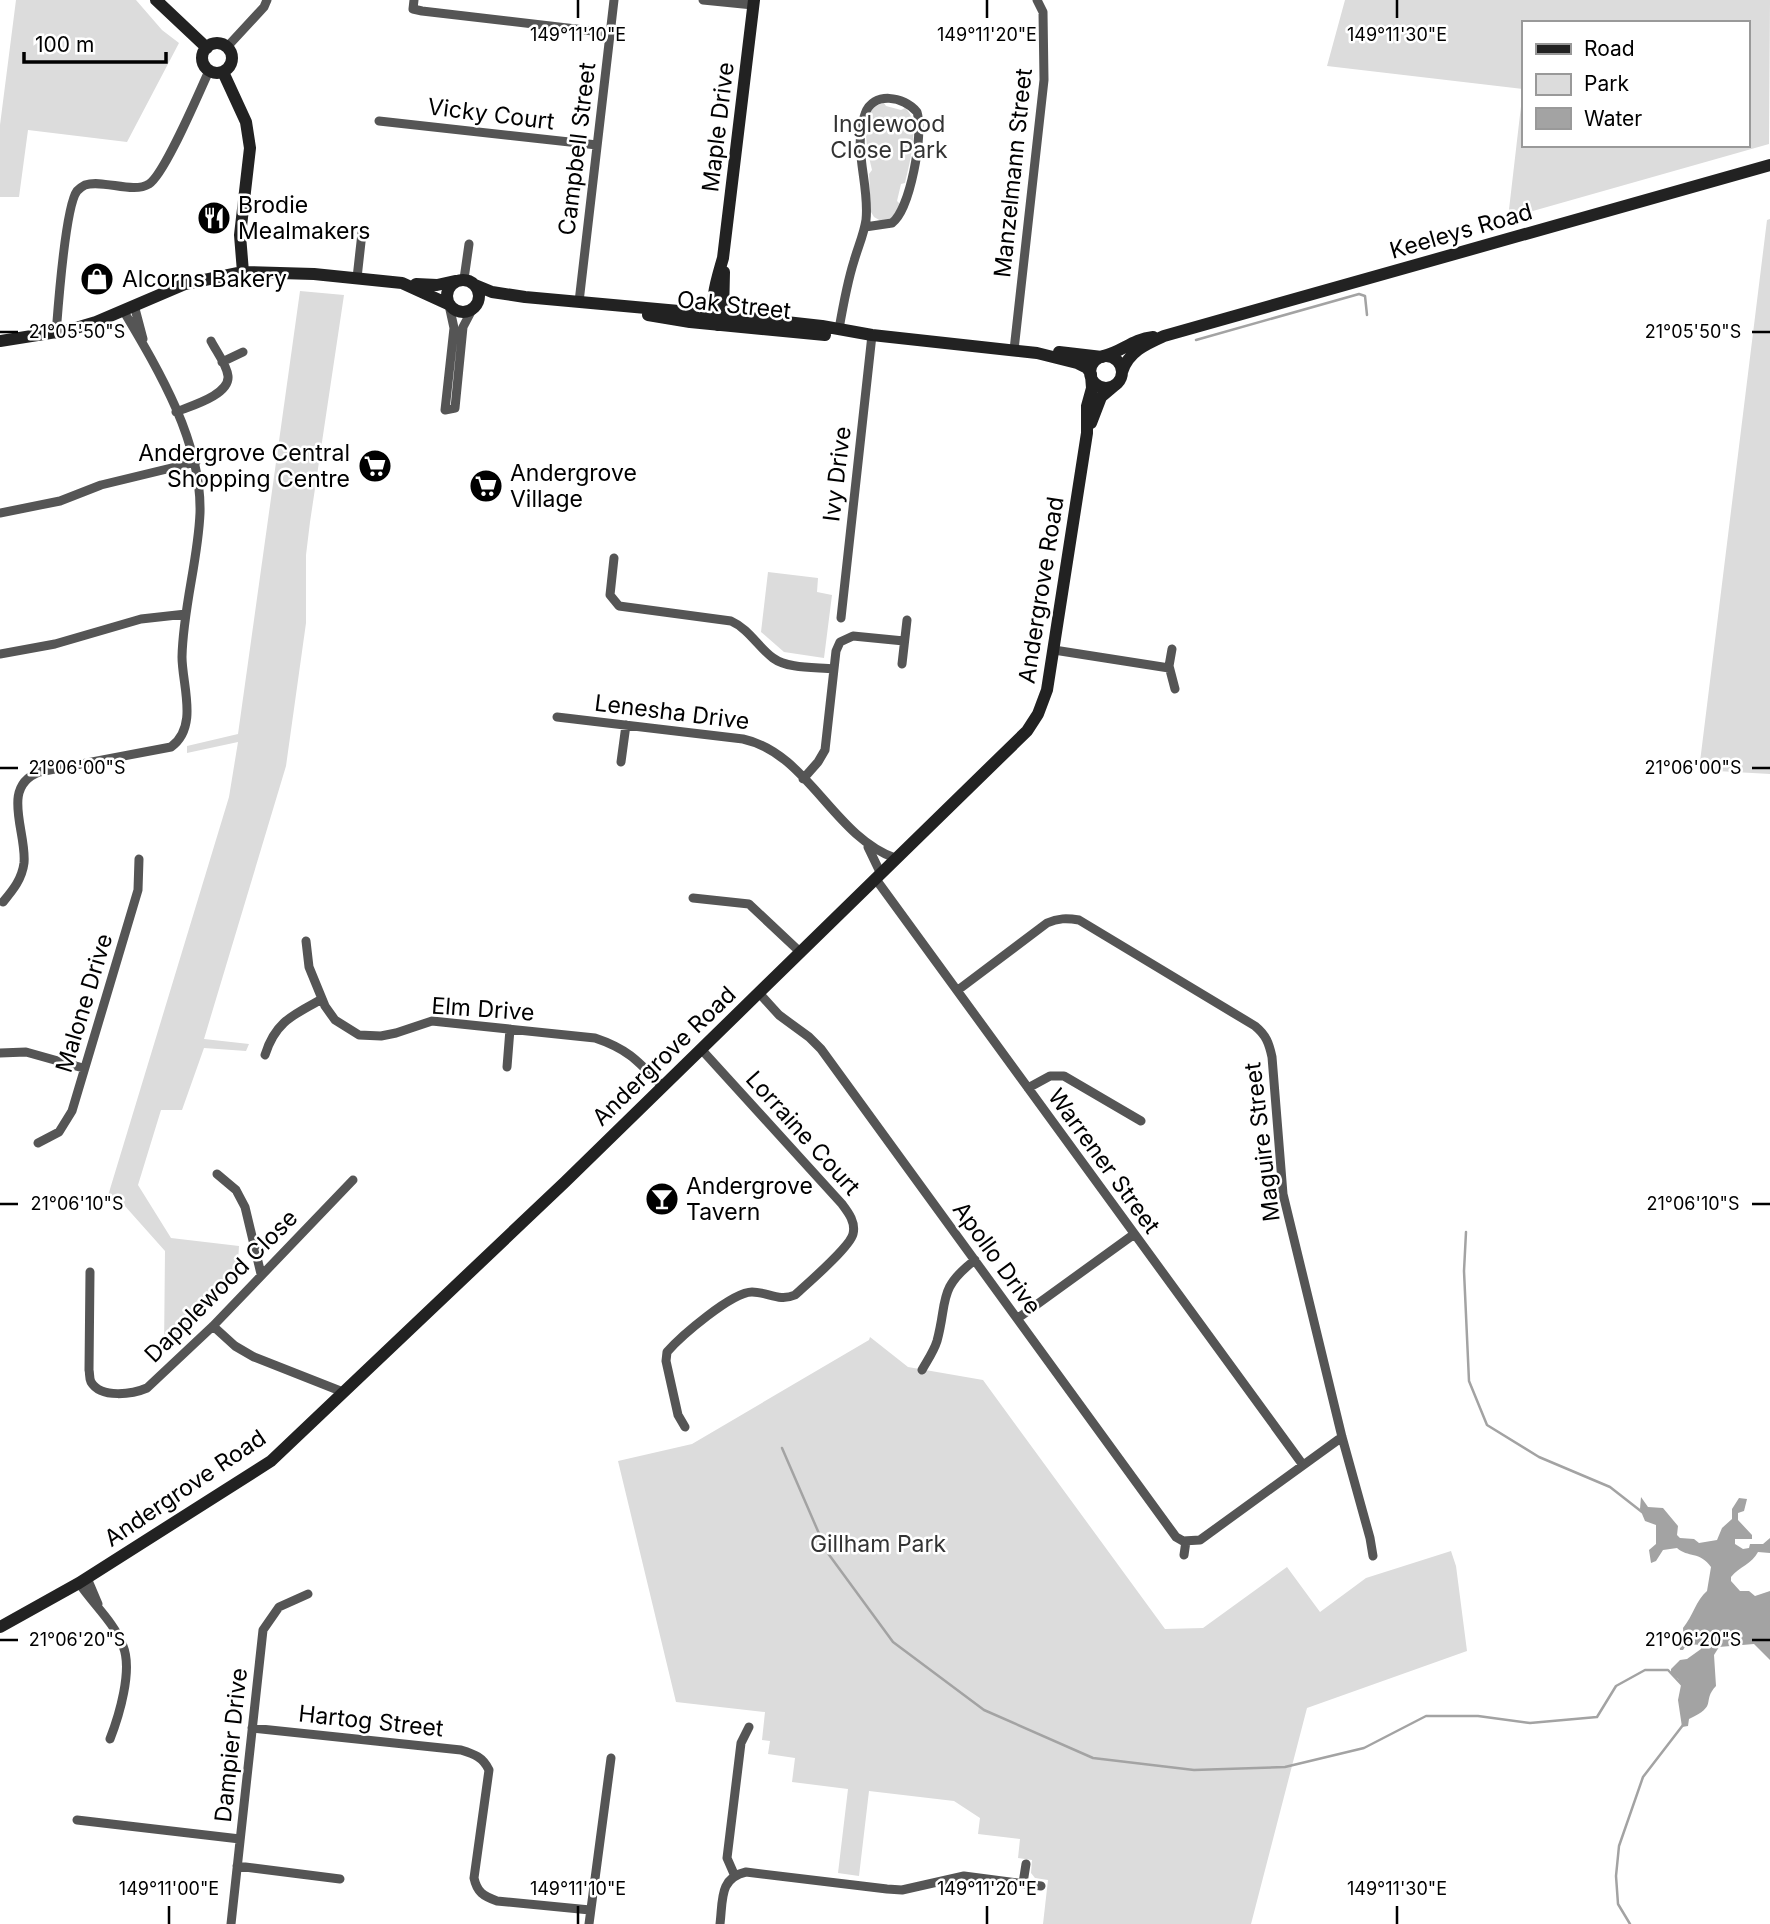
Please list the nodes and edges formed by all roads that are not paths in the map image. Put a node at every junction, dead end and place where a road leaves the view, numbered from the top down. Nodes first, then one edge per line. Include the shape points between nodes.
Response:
1 (156, 0) edge
2 (267, 0) edge
3 (414, 0) edge
4 (614, 0) edge
5 (704, 0) edge
6 (1037, 0) edge
7 (753, 3) edge
8 (610, 33) junction
9 (227, 47) junction
10 (207, 48) junction
11 (209, 71) junction
12 (223, 72) junction
13 (379, 121) dead end
14 (597, 145) junction
15 (1770, 165) edge
16 (865, 227) junction
17 (362, 233) dead end
18 (469, 244) dead end
19 (243, 272) junction
20 (357, 278) junction
21 (394, 282) junction
22 (465, 282) junction
23 (525, 297) junction
24 (579, 302) junction
25 (449, 304) junction
26 (474, 307) junction
27 (128, 308) junction
28 (717, 318) junction
29 (838, 332) junction
30 (55, 334) junction
31 (872, 335) junction
32 (1164, 336) junction
33 (0, 341) edge
34 (211, 341) dead end
35 (1014, 350) junction
36 (243, 352) dead end
37 (1037, 353) junction
38 (1102, 356) junction
39 (222, 362) junction
40 (1122, 372) junction
41 (1091, 375) junction
42 (1116, 384) junction
43 (176, 412) junction
44 (1087, 433) junction
45 (195, 462) junction
46 (0, 513) edge
47 (614, 558) dead end
48 (186, 614) junction
49 (841, 618) dead end
50 (907, 620) dead end
51 (904, 641) junction
52 (1172, 649) dead end
53 (1054, 650) junction
54 (0, 654) edge
55 (902, 664) dead end
56 (1169, 668) junction
57 (834, 669) junction
58 (1175, 689) dead end
59 (557, 717) dead end
60 (626, 726) junction
61 (621, 762) dead end
62 (803, 779) junction
63 (867, 845) junction
64 (895, 858) junction
65 (139, 859) dead end
66 (877, 875) junction
67 (693, 898) dead end
68 (4, 902) dead end
69 (306, 941) dead end
70 (799, 951) junction
71 (958, 990) junction
72 (759, 993) junction
73 (321, 999) junction
74 (510, 1029) junction
75 (701, 1049) junction
76 (0, 1053) edge
77 (265, 1055) dead end
78 (507, 1067) dead end
79 (83, 1068) junction
80 (662, 1086) junction
81 (1028, 1088) junction
82 (1141, 1121) dead end
83 (38, 1143) dead end
84 (217, 1174) dead end
85 (353, 1180) dead end
86 (1132, 1235) junction
87 (975, 1260) junction
88 (90, 1272) dead end
89 (261, 1274) junction
90 (1018, 1318) junction
91 (213, 1326) junction
92 (922, 1370) dead end
93 (343, 1392) junction
94 (685, 1427) dead end
95 (1342, 1437) junction
96 (1303, 1465) junction
97 (1186, 1541) junction
98 (1184, 1555) dead end
99 (1373, 1556) dead end
100 (83, 1580) junction
101 (308, 1594) dead end
102 (1, 1634) edge
103 (750, 1727) dead end
104 (252, 1728) junction
105 (110, 1739) dead end
106 (611, 1758) dead end
107 (77, 1820) dead end
108 (240, 1839) junction
109 (1026, 1864) dead end
110 (237, 1866) junction
111 (734, 1874) junction
112 (340, 1878) dead end
113 (1023, 1883) junction
114 (1041, 1886) dead end
115 (590, 1910) junction
116 (231, 1924) edge
117 (589, 1924) edge
118 (720, 1924) edge

1 - 10 street
2 - 9 street
3 - 8 street via 413,9 422,11
4 - 8 street, Campbell Street
5 - 7 street
6 - 35 street, Manzelmann Street via 1043,13 1044,80
7 - 28 street, Maple Drive via 723,258 716,284
8 - 14 street, Campbell Street
9 - 10 street via 217,43
9 - 12 street via 232,59
10 - 11 street via 202,59
11 - 12 street
11 - 30 street via 158,175 149,184 92,184 76,192
12 - 19 street via 246,122 250,148 240,235
13 - 14 street, Vicky Court
14 - 24 street, Campbell Street
15 - 32 street, Keeleys Road
16 - 16 street via 863,119 869,105 879,98 904,102 917,112 919,128 903,210 892,223
16 - 29 street
17 - 20 street
18 - 22 street
19 - 20 street, Oak Street
19 - 27 street, Oak Street via 186,284
20 - 21 street, Oak Street
21 - 22 street, Oak Street
21 - 25 street, Oak Street
22 - 23 street, Oak Street
22 - 25 street via 447,291
22 - 26 street via 479,294
23 - 24 street, Oak Street
23 - 26 street, Oak Street
24 - 28 street, Oak Street
25 - 26 street via 461,312
25 - 26 street via 454,328 450,409 463,327
27 - 30 street, Oak Street
27 - 43 street
28 - 29 street, Oak Street
29 - 31 street, Oak Street
30 - 33 street, Oak Street
31 - 35 street, Oak Street
31 - 49 street, Ivy Drive
32 - 38 street, Keeleys Road via 1133,341
32 - 40 street, Keeleys Road via 1136,351
34 - 39 street
35 - 37 street, Oak Street
36 - 39 street
37 - 38 street, Oak Street
37 - 41 street, Oak Street via 1080,364
38 - 40 street via 1116,359
38 - 41 street via 1093,364
39 - 43 street via 228,376 223,390
40 - 42 street
41 - 42 street via 1102,386
41 - 44 street, Andergrove Road
42 - 44 street, Andergrove Road via 1100,400
43 - 45 street
44 - 53 street, Andergrove Road
45 - 46 street via 101,485 60,501
45 - 48 street via 199,525
47 - 57 street via 610,595 621,608 728,621 742,627 780,662
48 - 54 street via 141,619 55,644
48 - 68 street via 183,646 188,704 180,741 171,747 26,778 12,800 24,864 18,883
50 - 51 street
51 - 55 street
51 - 57 street via 848,636 838,646
52 - 56 street
53 - 56 street
53 - 64 street, Andergrove Road via 1045,698 1031,726
56 - 58 street
57 - 62 street via 825,750
59 - 60 street, Lenesha Drive
60 - 61 street
60 - 62 street, Lenesha Drive via 754,741 777,753
62 - 63 street, Lenesha Drive
63 - 64 street, Lenesha Drive
63 - 66 street, Lenesha Drive
64 - 66 street, Andergrove Road
65 - 79 street, Malone Drive via 138,890
66 - 70 street, Andergrove Road
66 - 71 street, Warrener Street
67 - 70 street via 752,906
69 - 73 street, Elm Drive via 308,963
70 - 72 street, Andergrove Road
71 - 81 street, Warrener Street
71 - 95 street, Maguire Street via 1046,923 1070,918 1264,1034 1272,1057 1283,1194
72 - 75 street, Andergrove Road
72 - 87 street, Apollo Drive via 821,1049
73 - 74 street, Elm Drive via 335,1020 359,1035 381,1036 432,1021
73 - 77 street via 277,1028
74 - 78 street
74 - 80 street, Elm Drive via 595,1038 618,1046
75 - 80 street, Andergrove Road
75 - 94 street, Lorraine Court via 842,1204 851,1216 853,1234 795,1295 743,1293 667,1352 678,1415
76 - 79 street via 26,1052
79 - 83 street, Malone Drive via 65,1124
80 - 93 street, Andergrove Road
81 - 82 street via 1050,1076 1064,1076
81 - 86 street, Warrener Street
84 - 89 street via 236,1190 245,1207
85 - 89 street, Dapplewood Close
86 - 90 street
86 - 96 street, Warrener Street
87 - 90 street, Apollo Drive
87 - 92 street via 948,1288 937,1339
88 - 91 street, Dapplewood Close via 89,1370 100,1390 136,1393 147,1388
89 - 91 street, Dapplewood Close
90 - 97 street, Apollo Drive via 1170,1530
91 - 93 street via 254,1357
93 - 100 street, Andergrove Road via 260,1468
95 - 96 street
95 - 99 street, Maguire Street
96 - 97 street via 1200,1540
97 - 98 street
100 - 102 street, Andergrove Road
100 - 105 street via 121,1640 126,1658 120,1714
101 - 104 street, Dampier Drive via 279,1607 263,1630
103 - 111 street via 741,1743 727,1858
104 - 108 street, Dampier Drive
104 - 115 street, Hartog Street via 461,1750 484,1760 489,1770 476,1888 497,1901
106 - 115 street
107 - 108 street
108 - 110 street, Dampier Drive
109 - 113 street
110 - 112 street
110 - 116 street, Dampier Drive
111 - 113 street via 902,1890 964,1876
111 - 118 street via 725,1886
113 - 114 street
115 - 117 street

